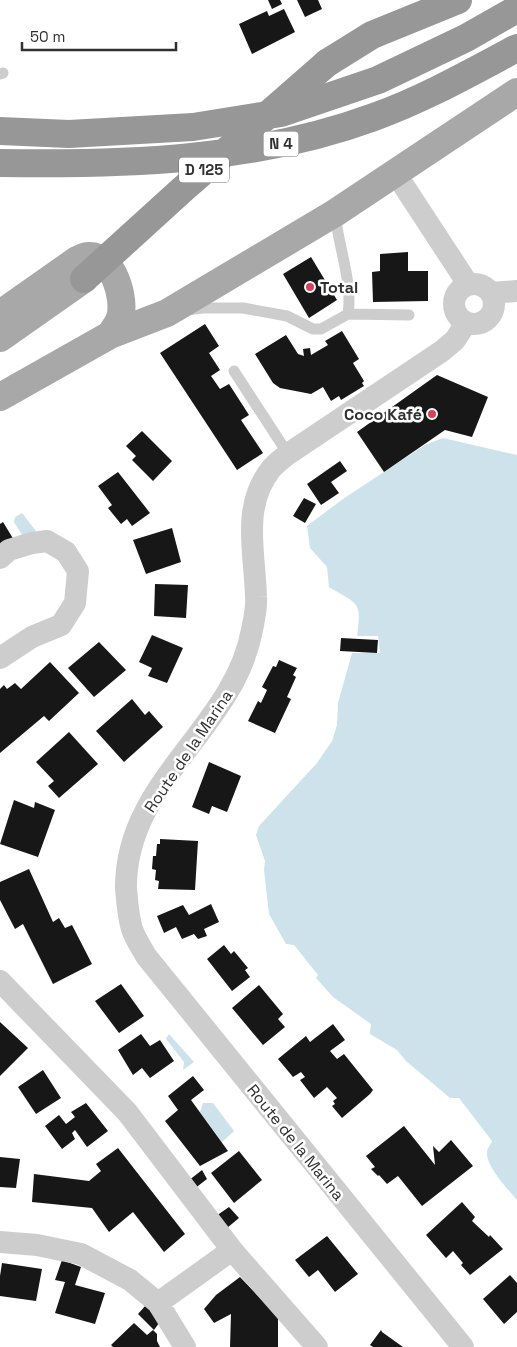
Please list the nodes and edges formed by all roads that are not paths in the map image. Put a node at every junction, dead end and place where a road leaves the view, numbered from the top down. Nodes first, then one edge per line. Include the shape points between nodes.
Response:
1 (458, 0) edge
2 (517, 9) edge
3 (517, 48) edge
4 (517, 92) edge
5 (0, 131) edge
6 (0, 163) edge
7 (396, 174) junction
8 (335, 213) junction
9 (84, 279) joint
10 (468, 284) junction
11 (517, 291) edge
12 (491, 293) junction
13 (168, 312) junction
14 (0, 314) edge
15 (348, 314) junction
16 (409, 315) dead end
17 (466, 323) junction
18 (110, 336) junction
19 (0, 338) edge
20 (234, 372) dead end
21 (0, 398) edge
22 (288, 454) junction
23 (0, 558) edge
24 (0, 658) edge
25 (0, 981) edge
26 (0, 1242) edge
27 (232, 1250) junction
28 (158, 1303) junction
29 (185, 1347) edge
30 (317, 1347) edge
31 (463, 1347) edge

1 - 9 highway, D 125, bridge via 372,35 327,63
2 - 5 highway, N 4 via 466,38 378,80 281,113 193,127 70,134
3 - 6 highway, N 4 via 414,101 374,117 270,146 185,158 80,164
4 - 7 main road
7 - 8 main road
7 - 10 street
8 - 13 main road
8 - 15 lane via 350,300
9 - 19 main road, D 125
10 - 12 street via 481,285
10 - 17 street via 458,292 453,303 457,315
11 - 12 street
12 - 17 street via 494,304 491,315 483,322
13 - 15 lane via 243,308 287,316 313,329 322,329
13 - 18 main road
14 - 18 main road via 76,260 95,257 106,264 113,275 121,300 120,318
15 - 16 lane
17 - 22 street, Route de la Marina via 456,340 442,351
18 - 21 main road
20 - 22 lane
22 - 31 street, Route de la Marina via 272,468 253,505 251,533 257,598 252,633 237,677 154,796 136,831 126,867 126,898 132,928 146,956
23 - 24 street via 9,550 47,541 66,552 78,571 75,603 61,625
25 - 27 street via 127,1112
26 - 28 street via 81,1254 130,1280
27 - 28 street
27 - 30 street
28 - 29 street

